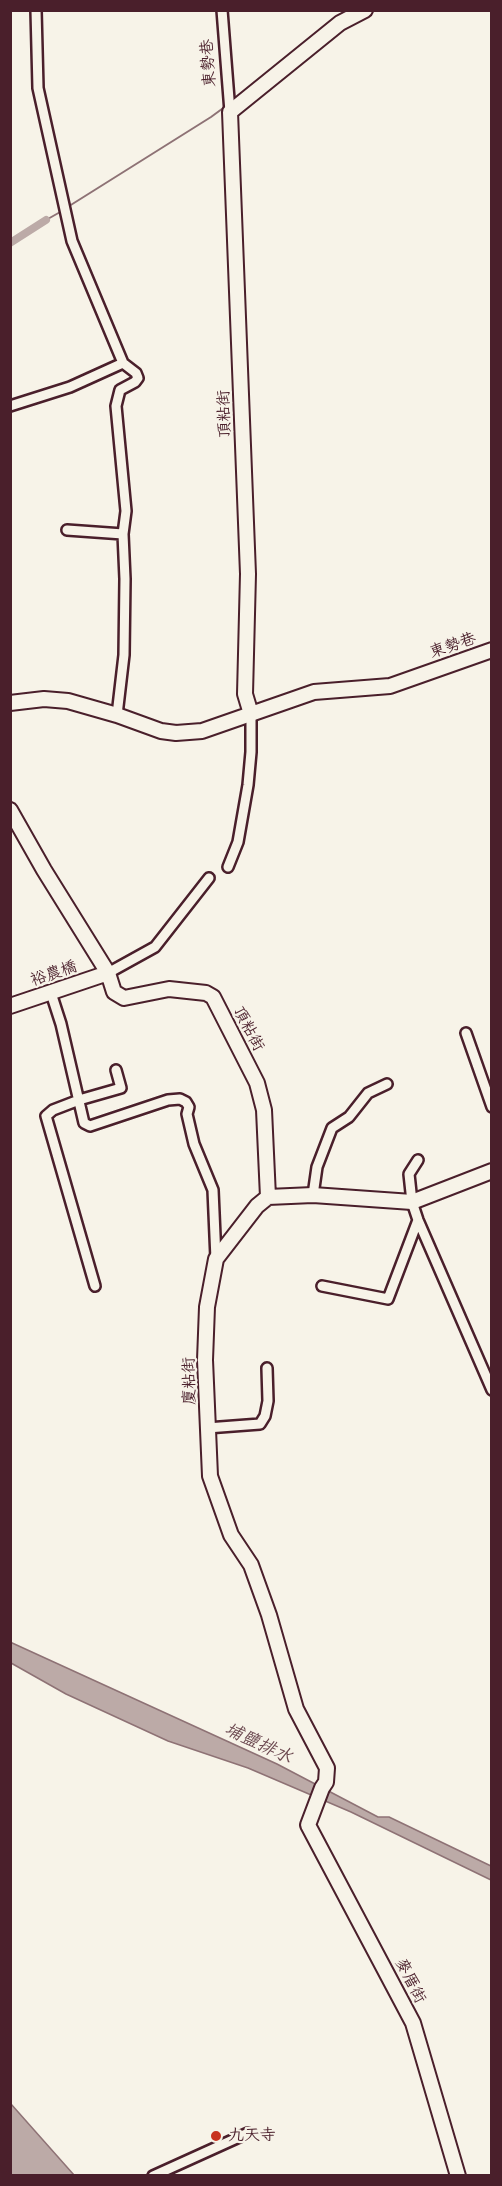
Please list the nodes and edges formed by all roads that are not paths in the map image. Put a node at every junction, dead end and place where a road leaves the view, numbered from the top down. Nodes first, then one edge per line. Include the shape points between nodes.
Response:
1 (36, 10) edge
2 (222, 10) edge
3 (365, 10) edge
4 (230, 112) junction
5 (123, 363) junction
6 (10, 406) edge
7 (67, 530) dead end
8 (123, 534) junction
9 (492, 650) edge
10 (10, 703) edge
11 (251, 714) junction
12 (117, 715) junction
13 (10, 810) edge
14 (228, 867) dead end
15 (209, 878) dead end
16 (108, 973) junction
17 (51, 993) junction
18 (10, 1006) edge
19 (466, 1033) dead end
20 (116, 1070) dead end
21 (387, 1084) dead end
22 (78, 1100) junction
23 (492, 1107) edge
24 (418, 1160) dead end
25 (492, 1171) edge
26 (313, 1195) junction
27 (268, 1197) junction
28 (412, 1202) junction
29 (418, 1220) junction
30 (216, 1259) junction
31 (95, 1286) dead end
32 (322, 1286) dead end
33 (267, 1368) dead end
34 (492, 1390) edge
35 (207, 1428) junction
36 (312, 1813) joint
37 (248, 2133) dead end
38 (153, 2175) edge
39 (458, 2175) edge

1 - 5 street via 38,88 72,241
2 - 4 street, 東勢巷
3 - 4 street via 340,23
4 - 11 street, 頂粘街 via 248,574 245,694
5 - 6 street via 70,387
5 - 8 street via 138,378 120,390 117,398 126,512
7 - 8 street
8 - 12 street via 124,655
9 - 11 street, 東勢巷 via 390,687 314,692
10 - 12 street via 68,701
11 - 12 street via 202,731 177,733
11 - 14 street, 頂粘街 via 248,785 238,842
13 - 16 street, 頂粘街
15 - 16 street via 155,947
16 - 17 street, 裕農橋
16 - 27 street, 頂粘街 via 114,992 124,998 169,989 213,997 255,1078 264,1110
17 - 18 street, 裕農橋
17 - 22 street
19 - 23 street
20 - 22 street via 121,1088
21 - 26 street via 368,1093 349,1117 332,1128 317,1167
22 - 30 street via 84,1123 90,1126 168,1100 186,1101 194,1144 213,1190
22 - 31 street via 53,1110 46,1120
24 - 28 street via 409,1174
25 - 28 street
26 - 27 street
26 - 28 street
27 - 30 street, 廈粘街
28 - 29 street
29 - 32 street via 388,1299
29 - 34 street
30 - 35 street, 廈粘街 via 207,1307
33 - 35 street via 268,1401 260,1424
35 - 36 street, 廈粘街 via 210,1476 231,1535 250,1565 269,1614 296,1709 327,1767 326,1782
36 - 39 street, 麥厝街 via 308,1825 413,2023
37 - 38 street

